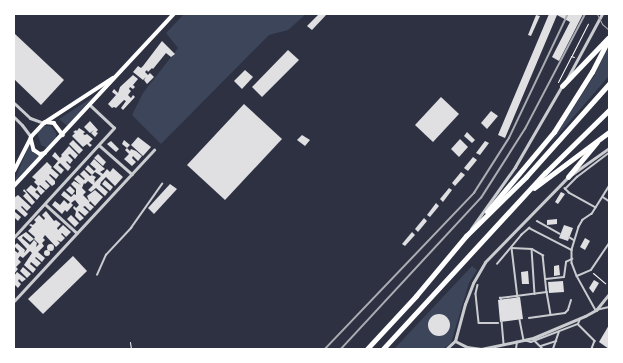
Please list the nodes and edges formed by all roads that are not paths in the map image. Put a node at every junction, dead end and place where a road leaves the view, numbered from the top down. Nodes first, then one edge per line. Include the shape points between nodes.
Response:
1 (174, 14) edge
2 (602, 14) edge
3 (609, 38) edge
4 (119, 74) junction
5 (609, 84) edge
6 (562, 86) junction
7 (14, 103) edge
8 (90, 106) junction
9 (609, 110) edge
10 (14, 117) edge
11 (44, 122) junction
12 (609, 132) edge
13 (63, 135) junction
14 (603, 135) junction
15 (31, 137) junction
16 (99, 145) junction
17 (609, 148) edge
18 (154, 150) dead end
19 (45, 153) junction
20 (609, 153) edge
21 (14, 170) edge
22 (132, 174) junction
23 (568, 177) junction
24 (162, 184) dead end
25 (14, 186) edge
26 (609, 187) edge
27 (525, 195) junction
28 (603, 197) junction
29 (609, 201) edge
30 (44, 204) junction
31 (596, 208) junction
32 (537, 221) dead end
33 (77, 233) junction
34 (560, 234) dead end
35 (466, 236) junction
36 (14, 237) edge
37 (569, 238) dead end
38 (574, 240) junction
39 (609, 243) edge
40 (512, 248) junction
41 (532, 250) junction
42 (572, 250) junction
43 (572, 259) junction
44 (497, 264) dead end
45 (97, 275) dead end
46 (577, 276) junction
47 (545, 279) junction
48 (478, 285) dead end
49 (547, 292) junction
50 (536, 294) junction
51 (609, 294) edge
52 (517, 296) junction
53 (500, 299) dead end
54 (571, 300) dead end
55 (14, 301) edge
56 (609, 307) edge
57 (596, 310) junction
58 (551, 314) junction
59 (529, 318) dead end
60 (581, 318) junction
61 (520, 320) dead end
62 (502, 322) dead end
63 (498, 323) dead end
64 (578, 324) junction
65 (559, 332) junction
66 (524, 340) junction
67 (455, 341) junction
68 (535, 341) junction
69 (556, 341) junction
70 (517, 342) junction
71 (504, 344) junction
72 (541, 346) junction
73 (367, 349) edge
74 (383, 349) edge
75 (446, 349) edge
76 (516, 349) edge
77 (543, 349) edge
78 (553, 349) edge
79 (592, 349) edge

1 - 4 main road
2 - 6 street
3 - 6 highway
3 - 35 highway via 592,72 554,132
4 - 8 main road
4 - 11 main road
5 - 35 highway via 526,177
6 - 35 street via 515,167
7 - 11 street via 30,118
8 - 13 main road
8 - 16 street via 114,128
9 - 27 highway
10 - 15 street
11 - 13 main road via 54,123
11 - 15 main road
12 - 14 highway
13 - 19 main road
14 - 23 highway
14 - 27 highway
15 - 19 main road via 34,150 40,154
15 - 21 main road
16 - 22 street
16 - 30 street
17 - 23 street
18 - 22 street
19 - 25 main road
20 - 31 lane via 574,179 565,189
22 - 33 street
23 - 67 street via 485,262 470,290
24 - 45 lane via 131,228 106,255
26 - 28 lane
27 - 74 highway
28 - 29 lane
28 - 31 lane
30 - 33 street
30 - 36 street
31 - 38 lane via 581,223
32 - 34 lane
33 - 55 street
35 - 73 highway
37 - 38 lane
38 - 42 lane
39 - 46 lane via 591,270
40 - 41 lane
40 - 42 lane via 529,228
40 - 44 lane
40 - 52 lane
41 - 47 lane via 544,255
41 - 50 lane
42 - 43 lane
43 - 46 lane
43 - 47 lane via 566,262 564,277
46 - 57 lane
47 - 49 lane
48 - 63 lane via 476,294 479,323
49 - 50 lane
49 - 58 lane
50 - 52 lane
51 - 57 street
52 - 53 lane
54 - 58 lane via 565,313
56 - 57 lane
57 - 60 street
58 - 59 lane
60 - 64 lane
60 - 66 street
61 - 66 lane
62 - 71 lane
64 - 65 lane
64 - 79 lane via 595,341
65 - 68 lane
65 - 69 lane
66 - 68 lane
66 - 70 street
67 - 71 street via 474,349
67 - 75 street
68 - 72 lane
69 - 72 lane
69 - 78 lane
70 - 71 street
70 - 76 lane
72 - 77 lane

